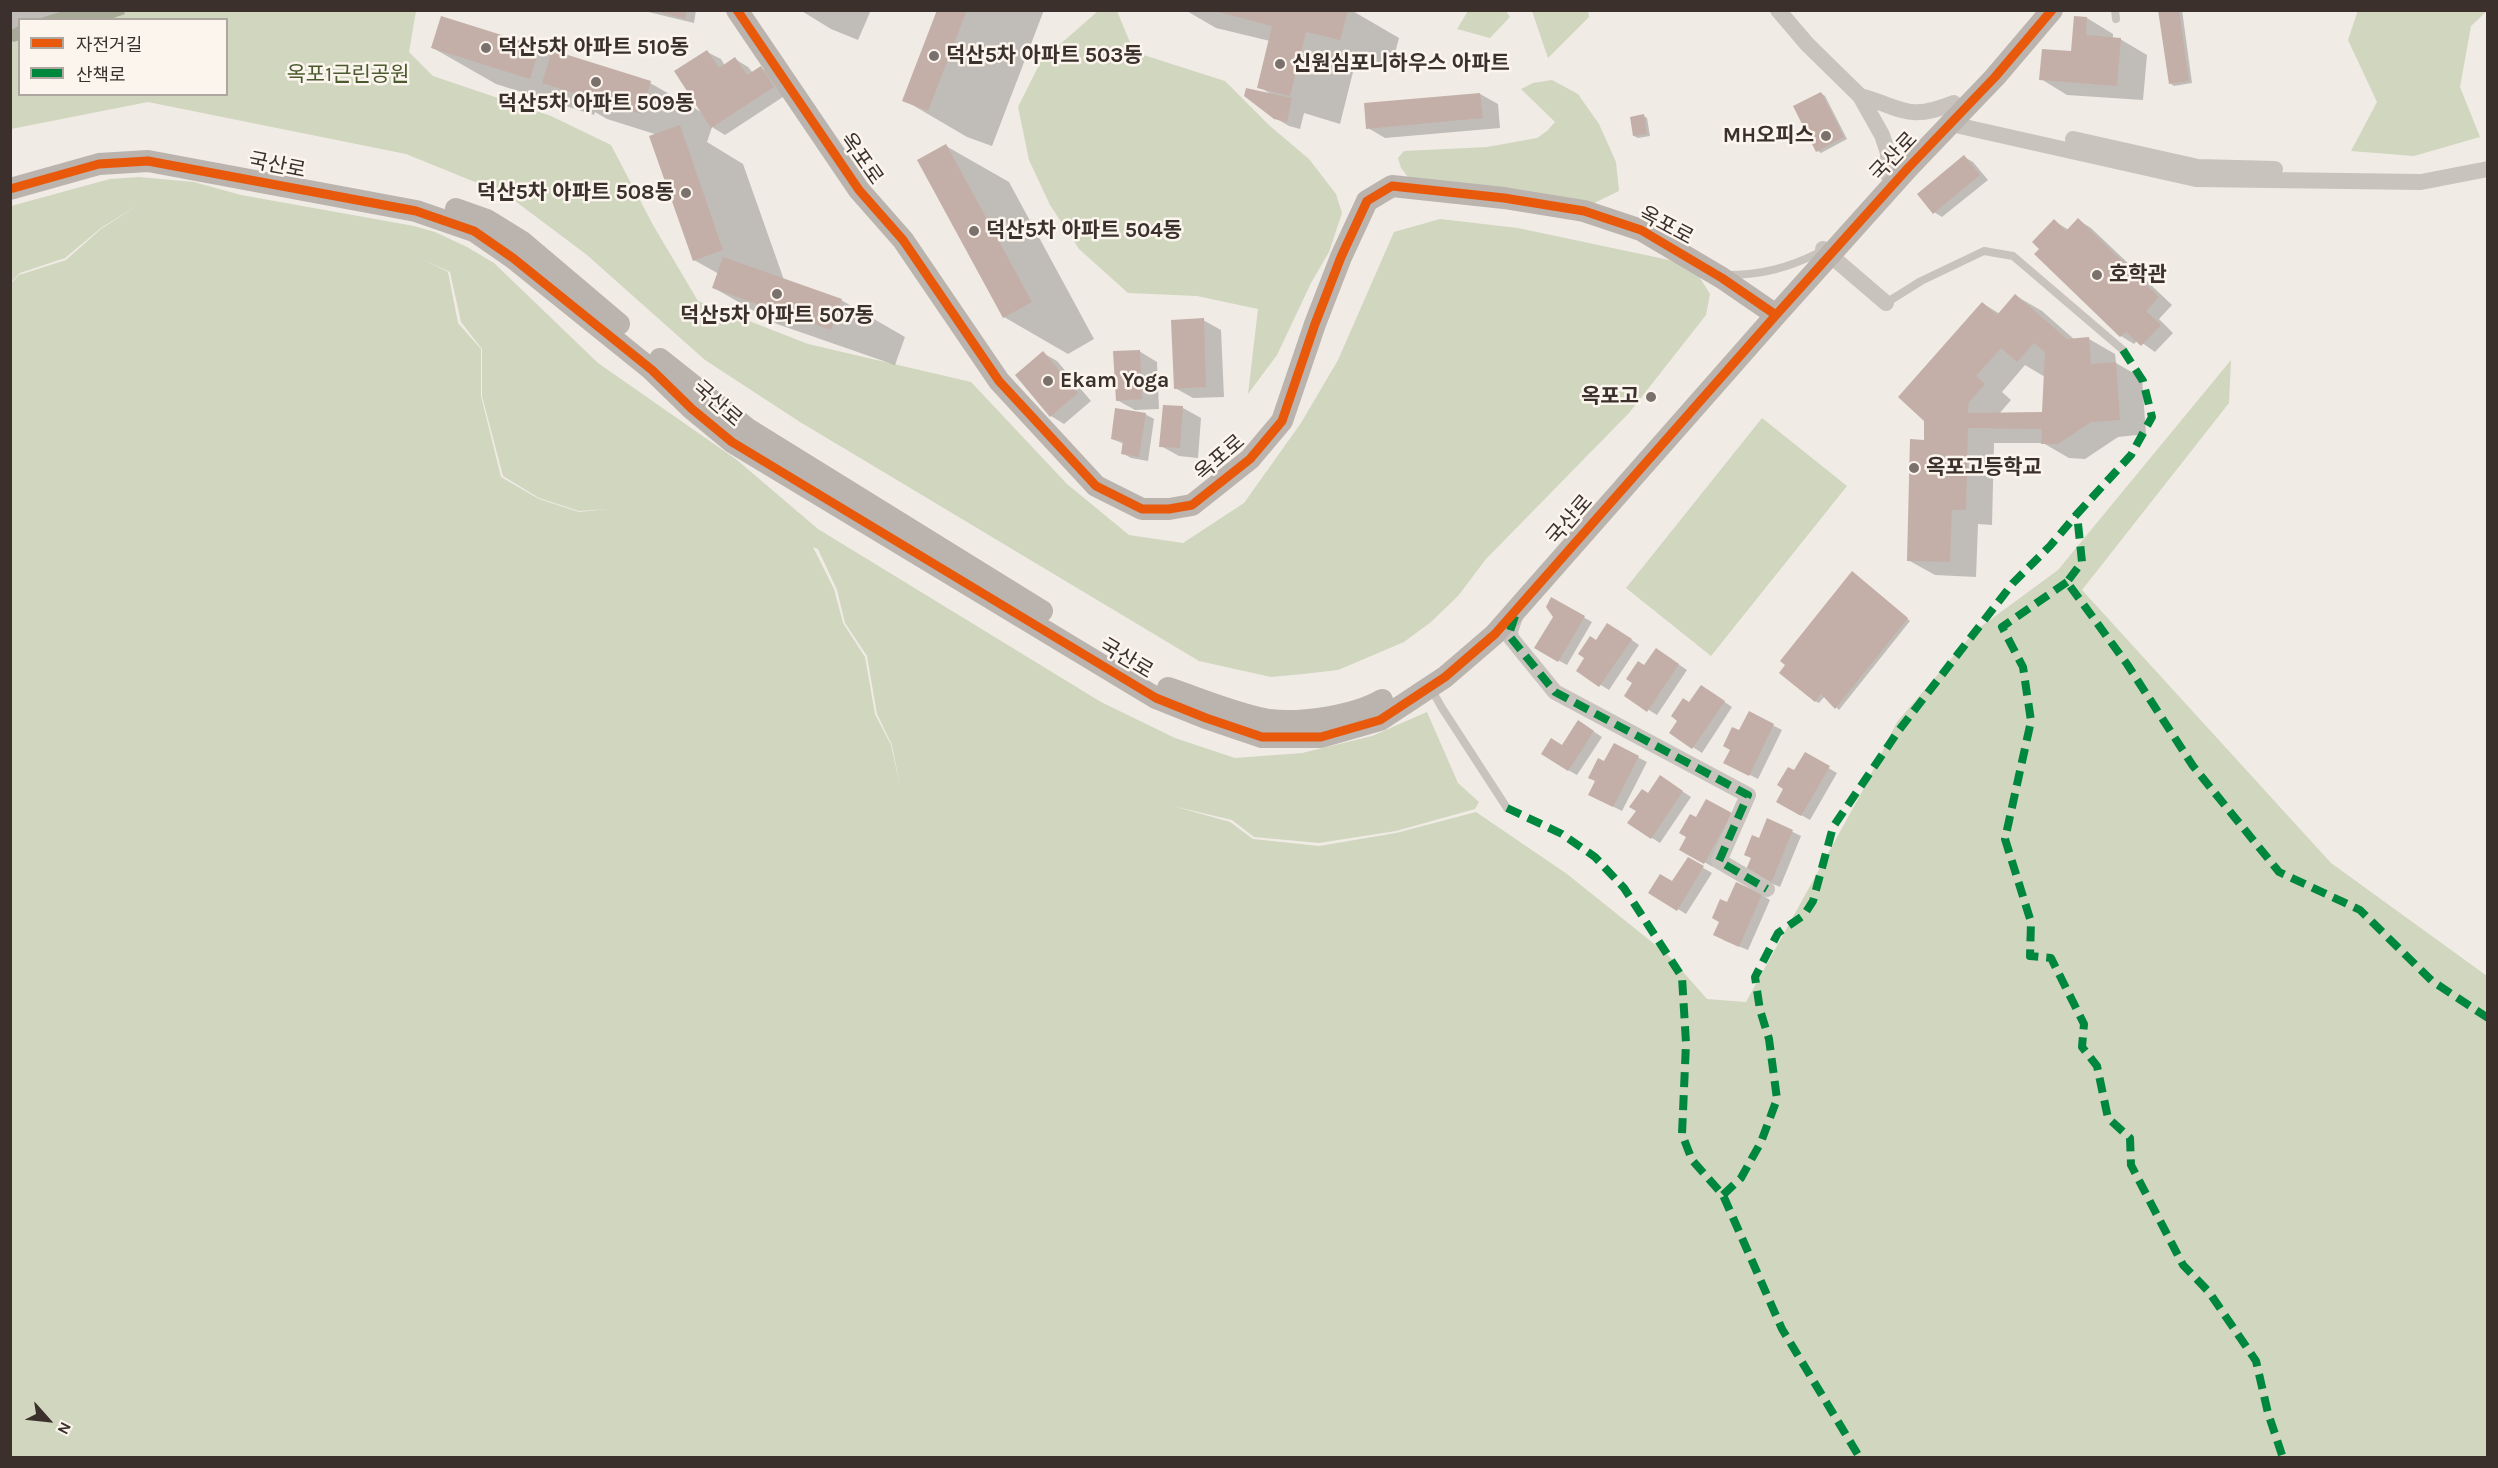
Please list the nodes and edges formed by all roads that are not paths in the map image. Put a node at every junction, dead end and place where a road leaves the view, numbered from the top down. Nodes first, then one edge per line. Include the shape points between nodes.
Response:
1 (737, 10) edge
2 (1778, 10) edge
3 (2038, 10) edge
4 (2052, 10) edge
5 (1860, 96) junction
6 (1955, 114) junction
7 (2487, 158) edge
8 (2487, 169) edge
9 (1888, 175) junction
10 (10, 177) edge
11 (10, 189) edge
12 (1823, 252) junction
13 (1717, 275) junction
14 (1886, 303) joint
15 (1772, 312) junction
16 (2123, 350) dead end
17 (1519, 606) junction
18 (1511, 638) junction
19 (1485, 642) junction
20 (1430, 686) junction
21 (1507, 808) dead end
22 (1767, 889) dead end

1 - 13 street, 옥포로 via 859,190 903,240 999,381 1096,486 1142,509 1192,505 1250,459 1282,422 1315,324 1366,201 1392,186 1504,198 1584,212 1641,230
2 - 5 street
3 - 6 street, 국산로
4 - 6 street, 국산로 via 1995,77
5 - 6 street via 1904,112
5 - 9 street via 1882,135 1888,153
6 - 7 street via 2198,167 2420,172
6 - 8 street via 2196,179 2421,182
6 - 9 street, 국산로
6 - 12 street, 국산로
9 - 12 street, 국산로
10 - 15 street, 국산로 via 98,152 151,147 432,201 487,220 521,241 748,429 1164,686 1269,720 1322,719 1371,706 1438,667 1488,621
11 - 20 street, 국산로 via 99,164 147,161 416,211 474,231 652,370 732,442 1156,698 1262,737 1321,737 1380,720
12 - 13 lane via 1790,267 1754,275
12 - 14 street
12 - 15 street, 국산로
13 - 15 street, 옥포로
14 - 16 lane via 1921,281 1984,251 2013,256
15 - 17 street, 국산로
17 - 18 street
17 - 19 street, 국산로
18 - 19 street
18 - 22 street via 1555,692 1748,795 1719,861
19 - 20 street, 국산로
20 - 21 lane

